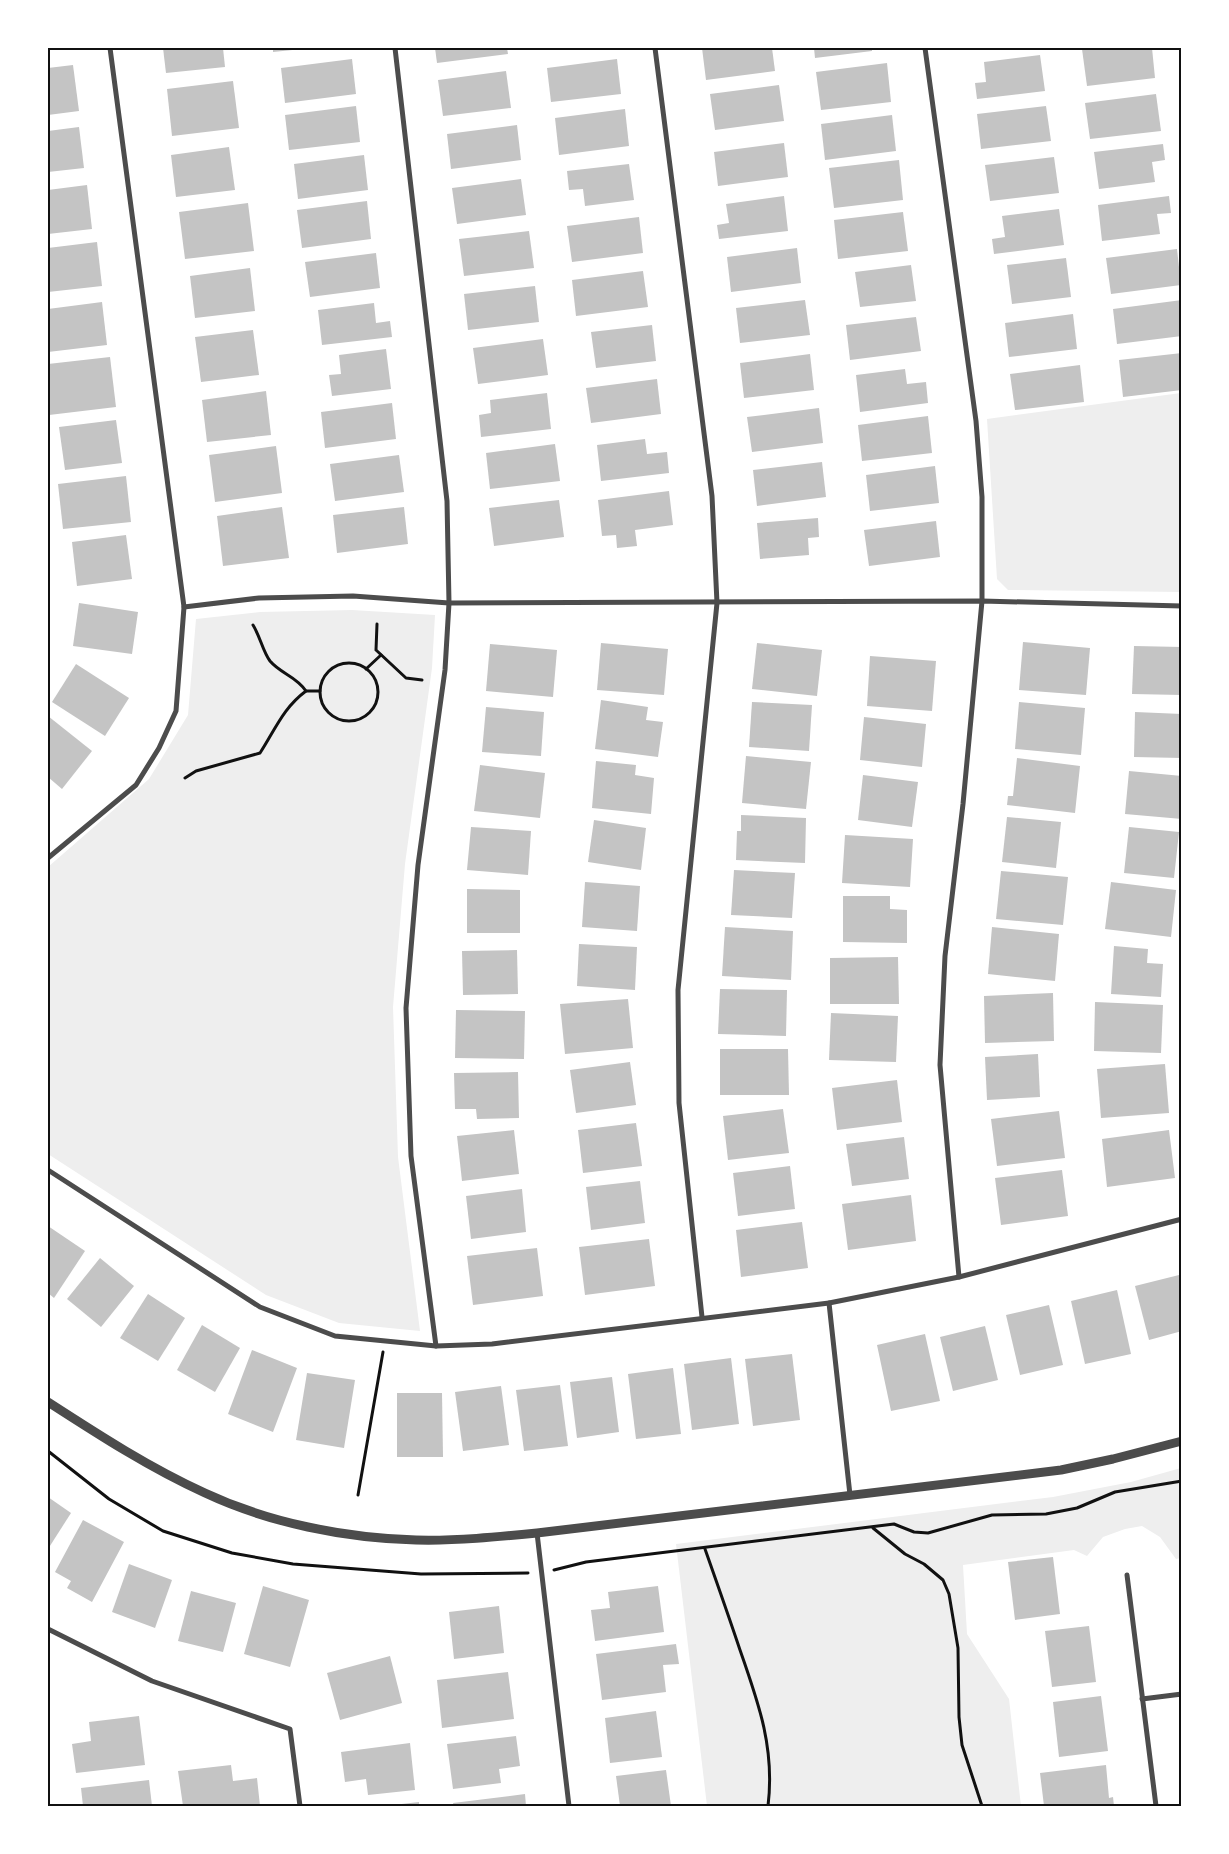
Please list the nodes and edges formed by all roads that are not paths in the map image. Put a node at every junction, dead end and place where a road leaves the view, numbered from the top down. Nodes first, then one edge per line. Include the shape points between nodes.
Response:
1 (110, 48) edge
2 (395, 48) edge
3 (655, 48) edge
4 (925, 48) edge
5 (982, 601) junction
6 (717, 602) junction
7 (449, 603) junction
8 (184, 606) junction
9 (1182, 606) edge
10 (48, 858) edge
11 (48, 1170) edge
12 (1182, 1219) edge
13 (959, 1277) junction
14 (829, 1303) junction
15 (702, 1317) junction
16 (436, 1346) junction
17 (48, 1402) edge
18 (1182, 1441) edge
19 (850, 1495) junction
20 (537, 1533) junction
21 (1127, 1575) dead end
22 (48, 1630) edge
23 (1182, 1694) edge
24 (1142, 1699) junction
25 (300, 1806) edge
26 (569, 1806) edge
27 (1156, 1806) edge

1 - 8 street
2 - 7 street via 448,501
3 - 6 street via 712,496
4 - 5 street via 976,421 982,497
5 - 6 street
5 - 9 street
5 - 13 street via 945,956 940,1065
6 - 7 street
6 - 15 street via 678,990 678,1103
7 - 8 street via 352,596 259,598
7 - 16 street via 445,670 418,865 406,1008 411,1156
8 - 10 street via 176,711 159,748 136,785
11 - 16 street via 260,1306 335,1336
12 - 13 street
13 - 14 street
14 - 15 street
14 - 19 street
15 - 16 street via 492,1344
17 - 20 street via 138,1458 206,1493 290,1522 366,1536 416,1540
18 - 19 street via 1061,1470
19 - 20 street
20 - 26 street
21 - 24 street
22 - 25 street via 152,1681 290,1729
23 - 24 street
24 - 27 street

